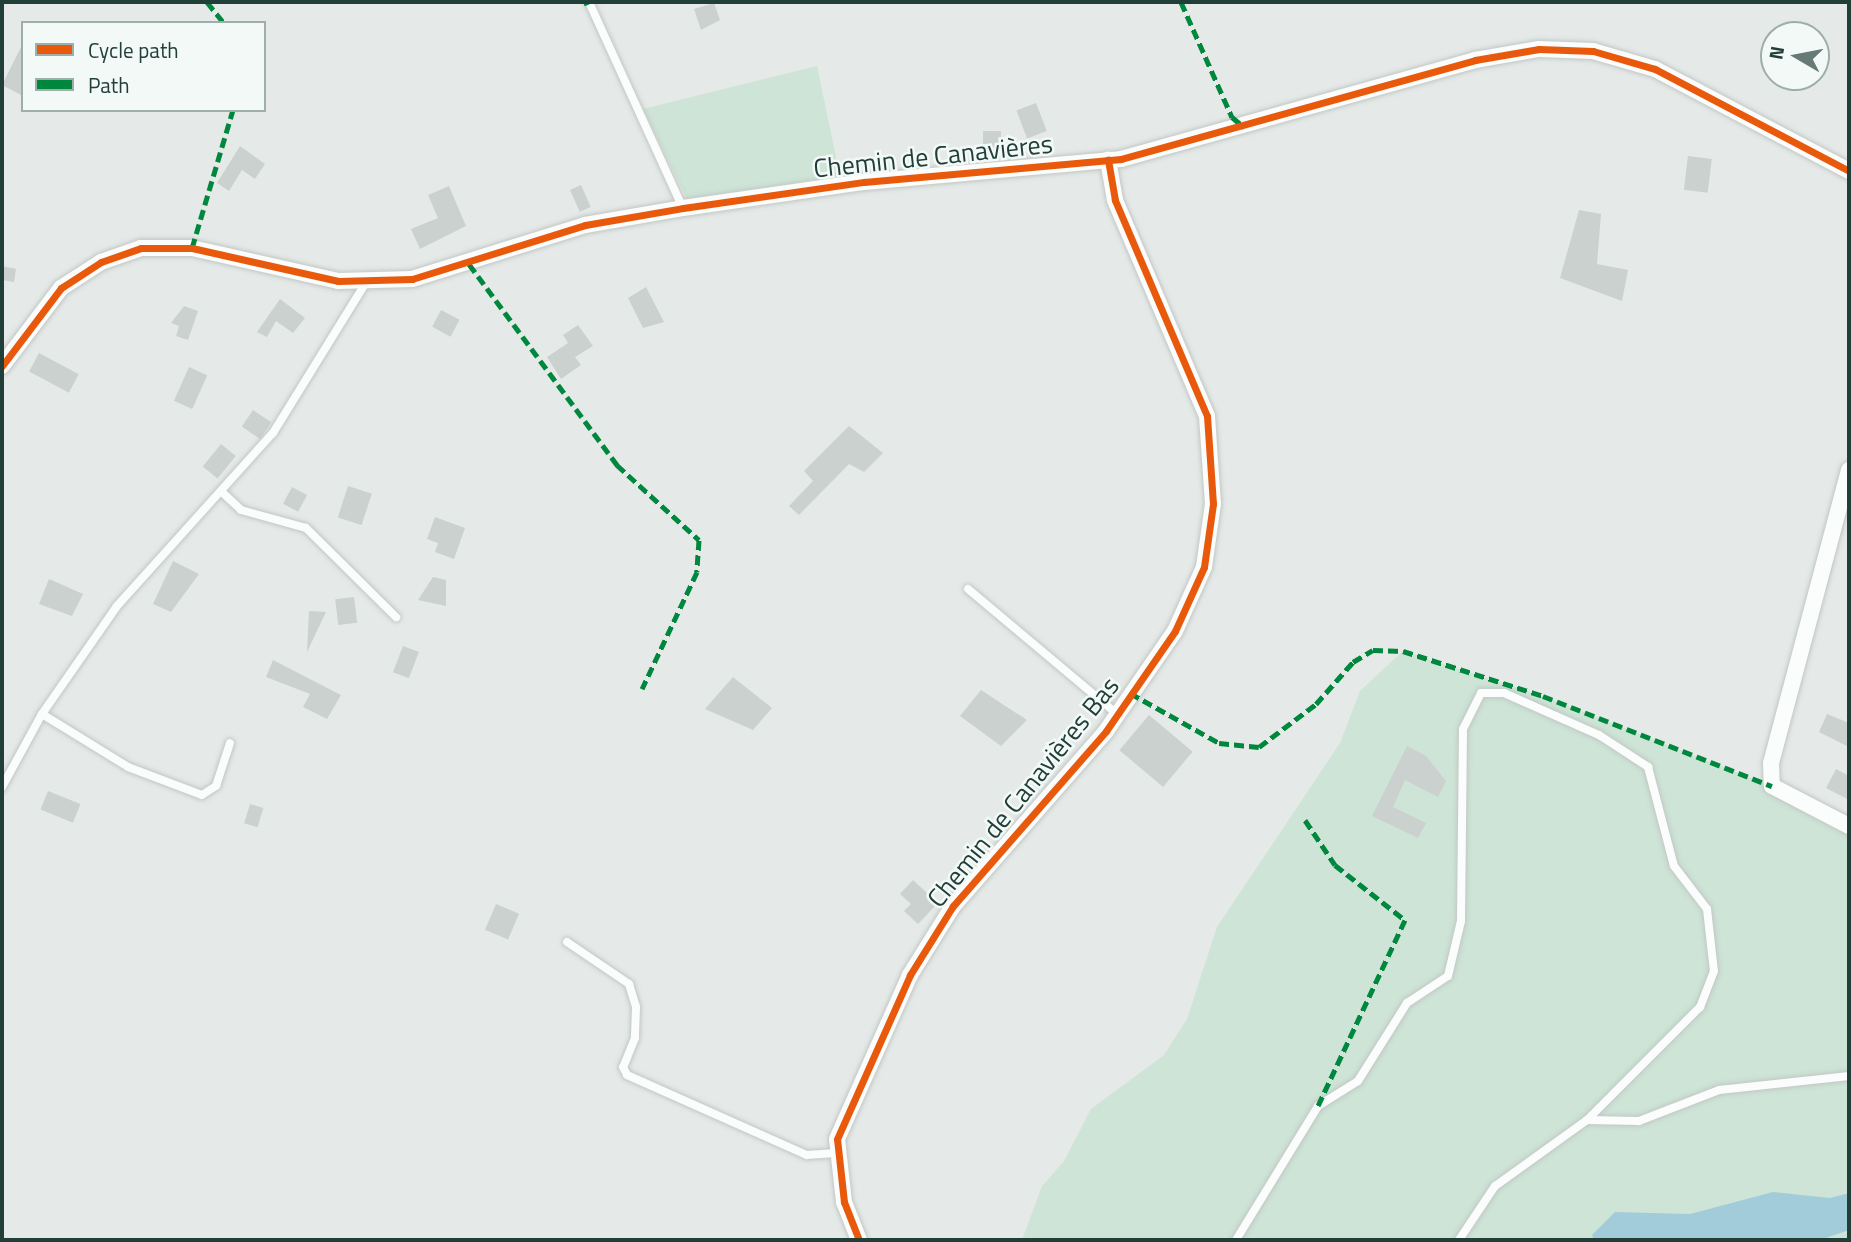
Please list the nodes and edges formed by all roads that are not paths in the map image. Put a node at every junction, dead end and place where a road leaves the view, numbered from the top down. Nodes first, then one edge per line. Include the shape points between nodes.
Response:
1 (589, 2) edge
2 (1108, 160) junction
3 (1849, 171) edge
4 (683, 208) junction
5 (365, 284) junction
6 (2, 366) edge
7 (1849, 470) edge
8 (224, 494) junction
9 (968, 589) dead end
10 (396, 617) dead end
11 (42, 714) junction
12 (1117, 714) junction
13 (230, 743) dead end
14 (2, 787) edge
15 (1849, 826) edge
16 (567, 942) dead end
17 (1849, 1076) edge
18 (1587, 1120) junction
19 (839, 1153) junction
20 (859, 1240) edge
21 (1236, 1240) edge
22 (1459, 1240) edge

1 - 4 lane
2 - 3 street, Chemin de Canavières via 1475,60 1567,48 1655,69
2 - 4 street, Chemin de Canavières via 864,182
2 - 12 street, Chemin de Canavières Bas via 1115,200 1207,416 1213,504 1204,567 1175,631
4 - 5 street, Chemin de Canavières via 585,225 450,270
5 - 6 street, Chemin de Canavières via 192,248 141,248 101,262 61,288
5 - 8 lane via 280,422
7 - 15 street via 1771,763 1772,786
8 - 10 lane via 242,510 306,528
8 - 11 lane via 117,606
9 - 12 lane
11 - 13 lane via 118,761 202,795 216,786
11 - 14 lane
12 - 19 street, Chemin de Canavières Bas via 953,906 909,975 837,1139
16 - 19 lane via 629,985 636,1007 635,1038 623,1067 627,1075 807,1155
17 - 18 lane via 1719,1090 1639,1121
18 - 21 lane via 1710,991 1714,944 1707,909 1674,866 1648,767 1576,725 1504,693 1482,693 1467,717 1458,761 1457,957 1448,976 1407,1003 1358,1081 1318,1107
18 - 22 lane via 1495,1186
19 - 20 street, Chemin de Canavières Bas via 844,1202

